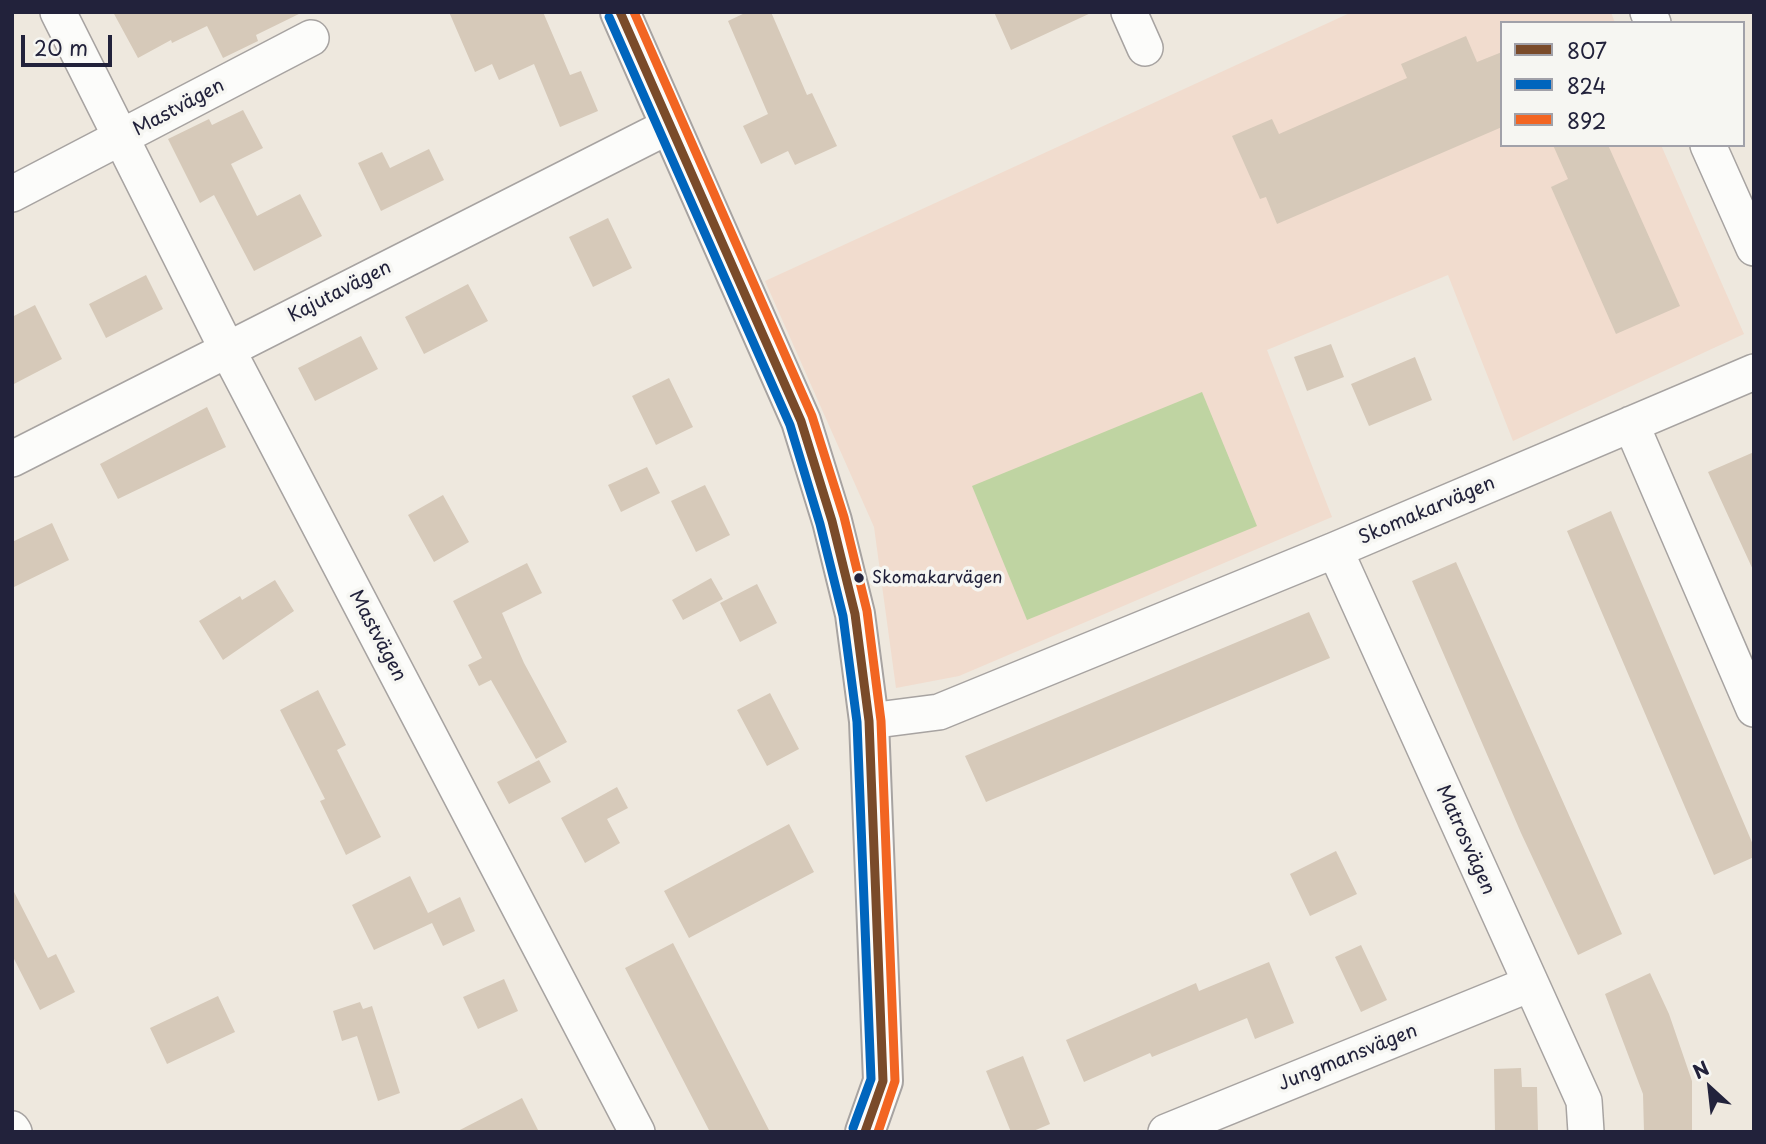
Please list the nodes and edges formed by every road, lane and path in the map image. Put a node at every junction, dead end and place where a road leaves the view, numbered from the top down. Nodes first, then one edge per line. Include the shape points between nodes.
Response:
1 (58, 12) edge
2 (620, 12) edge
3 (1129, 12) edge
4 (311, 38) dead end
5 (1145, 48) dead end
6 (656, 132) junction
7 (122, 138) junction
8 (1709, 147) edge
9 (12, 194) edge
10 (1754, 248) edge
11 (227, 349) junction
12 (1754, 372) edge
13 (1631, 424) junction
14 (12, 459) edge
15 (1335, 550) junction
16 (1754, 709) edge
17 (869, 721) junction
18 (1530, 984) junction
19 (637, 1132) edge
20 (865, 1132) edge
21 (1166, 1132) edge
22 (1586, 1132) edge

1 - 7 street, Mastvägen
2 - 6 street
3 - 5 street
4 - 7 street, Mastvägen
6 - 11 street, Kajutavägen
6 - 17 street via 802,421 855,614
7 - 9 street, Mastvägen
7 - 11 street, Mastvägen
8 - 10 street
11 - 14 street, Kajutavägen
11 - 19 street, Mastvägen
12 - 13 street, Skomakarvägen
13 - 15 street, Skomakarvägen
13 - 16 street
15 - 17 street, Skomakarvägen via 939,712
15 - 18 street, Matrosvägen
17 - 20 street via 883,1081
18 - 21 street, Jungmansvägen
18 - 22 street, Matrosvägen via 1584,1101

